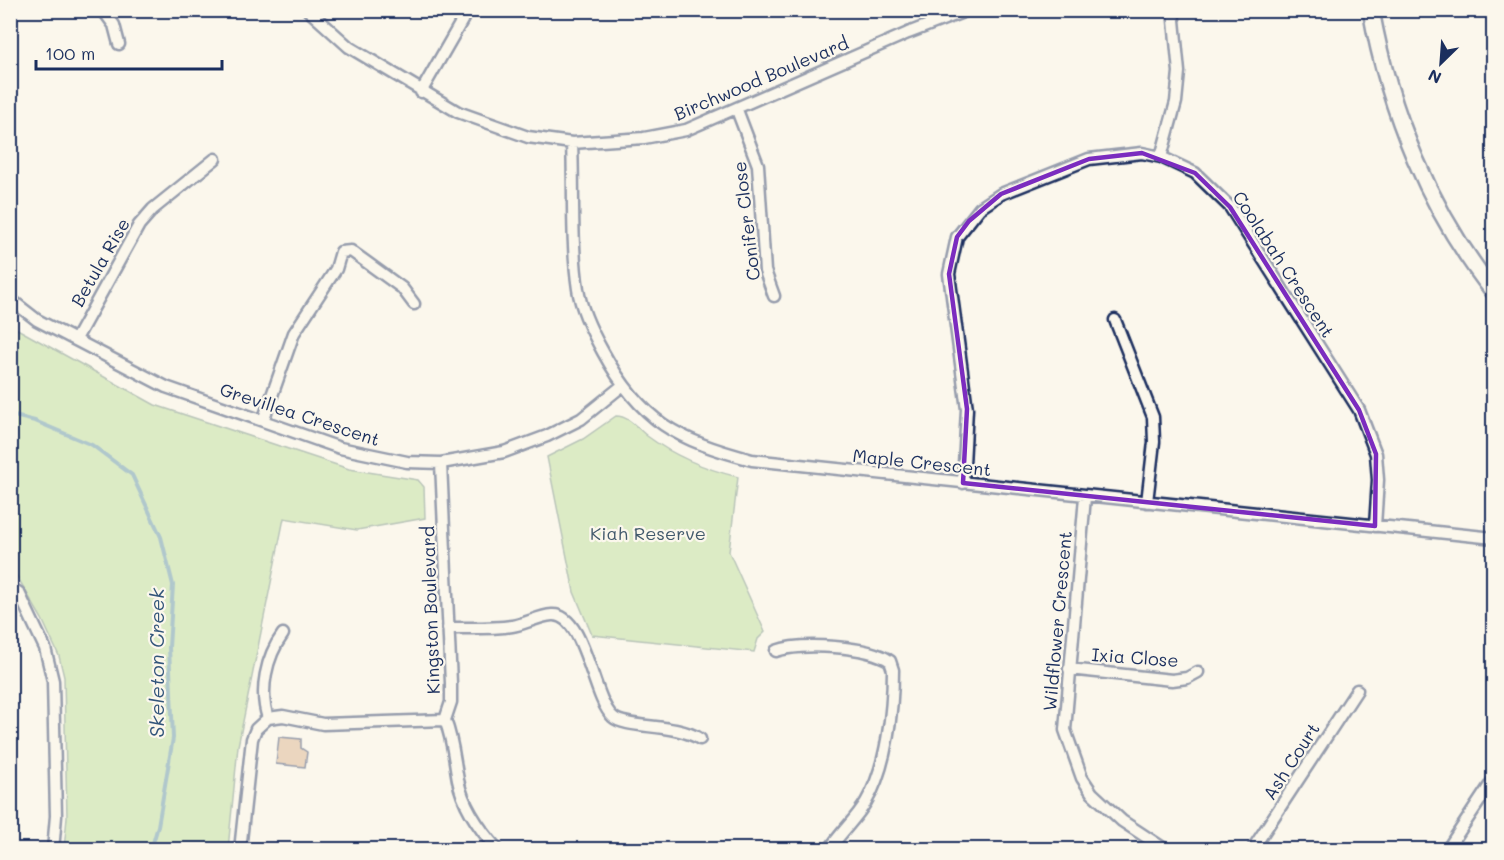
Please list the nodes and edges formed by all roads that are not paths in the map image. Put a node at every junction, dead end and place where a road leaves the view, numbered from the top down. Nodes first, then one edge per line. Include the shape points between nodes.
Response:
1 (103, 10) edge
2 (308, 10) edge
3 (468, 10) edge
4 (968, 10) edge
5 (1173, 10) edge
6 (1371, 10) edge
7 (119, 44) dead end
8 (421, 92) junction
9 (737, 110) junction
10 (572, 142) junction
11 (1161, 157) junction
12 (214, 159) dead end
13 (1494, 292) edge
14 (774, 296) dead end
15 (10, 299) edge
16 (414, 304) dead end
17 (1115, 320) dead end
18 (76, 339) junction
19 (622, 386) junction
20 (263, 420) junction
21 (441, 464) junction
22 (963, 483) junction
23 (1085, 497) junction
24 (1147, 502) junction
25 (1375, 526) junction
26 (1494, 538) edge
27 (10, 587) edge
28 (448, 628) junction
29 (283, 634) dead end
30 (776, 651) dead end
31 (1069, 669) junction
32 (1197, 672) dead end
33 (1357, 690) dead end
34 (268, 718) junction
35 (445, 720) junction
36 (700, 739) dead end
37 (1494, 779) edge
38 (52, 849) edge
39 (240, 849) edge
40 (498, 849) edge
41 (829, 849) edge
42 (1166, 849) edge
43 (1252, 849) edge
44 (1447, 849) edge

1 - 7 street via 114,25
2 - 8 street, Birchwood Boulevard via 349,47
3 - 8 street
4 - 9 street, Birchwood Boulevard
5 - 11 street via 1179,72 1176,102
6 - 13 street via 1396,111 1423,174 1451,228
8 - 10 street, Birchwood Boulevard via 489,125 528,137
9 - 10 street, Birchwood Boulevard via 686,130 644,138
9 - 14 street, Conifer Close via 758,165 765,271
10 - 19 street, Maple Crescent via 578,290 595,337
11 - 22 street, Coolabah Crescent via 1123,153 1089,159 1001,194 980,208 957,237 949,274 967,409
11 - 25 street, Coolabah Crescent via 1195,173 1230,207 1359,410 1376,454
12 - 18 street, Betula Rise via 139,225
15 - 18 street, Grevillea Crescent via 37,320
16 - 20 street via 402,288 351,251 341,252 336,269 294,333
17 - 24 street via 1153,417
18 - 20 street, Grevillea Crescent via 166,387
19 - 21 street, Grevillea Crescent via 581,418 547,436 504,452
19 - 22 street, Maple Crescent via 648,413 704,447 752,460
20 - 21 street, Grevillea Crescent via 379,458
21 - 28 street, Kingston Boulevard
22 - 23 street, Maple Crescent
23 - 24 street, Maple Crescent
23 - 31 street, Wildflower Crescent
24 - 25 street, Maple Crescent
25 - 26 street, Maple Crescent
27 - 38 street via 19,593 45,648 52,681 56,816
28 - 35 street, Kingston Boulevard via 452,682
28 - 36 street via 510,627 558,616 571,624 614,718 679,729
29 - 34 street via 271,657 264,688
30 - 41 street via 799,645 873,653 890,661 893,670 885,750 877,780 860,811
31 - 32 street, Ixia Close via 1173,680
31 - 42 street, Wildflower Crescent via 1065,730 1082,778 1106,809
33 - 43 street, Ash Court
34 - 35 street via 283,716 323,724
34 - 39 street via 252,739
35 - 40 street, Kingston Boulevard via 452,737 458,783 469,813
37 - 44 street

